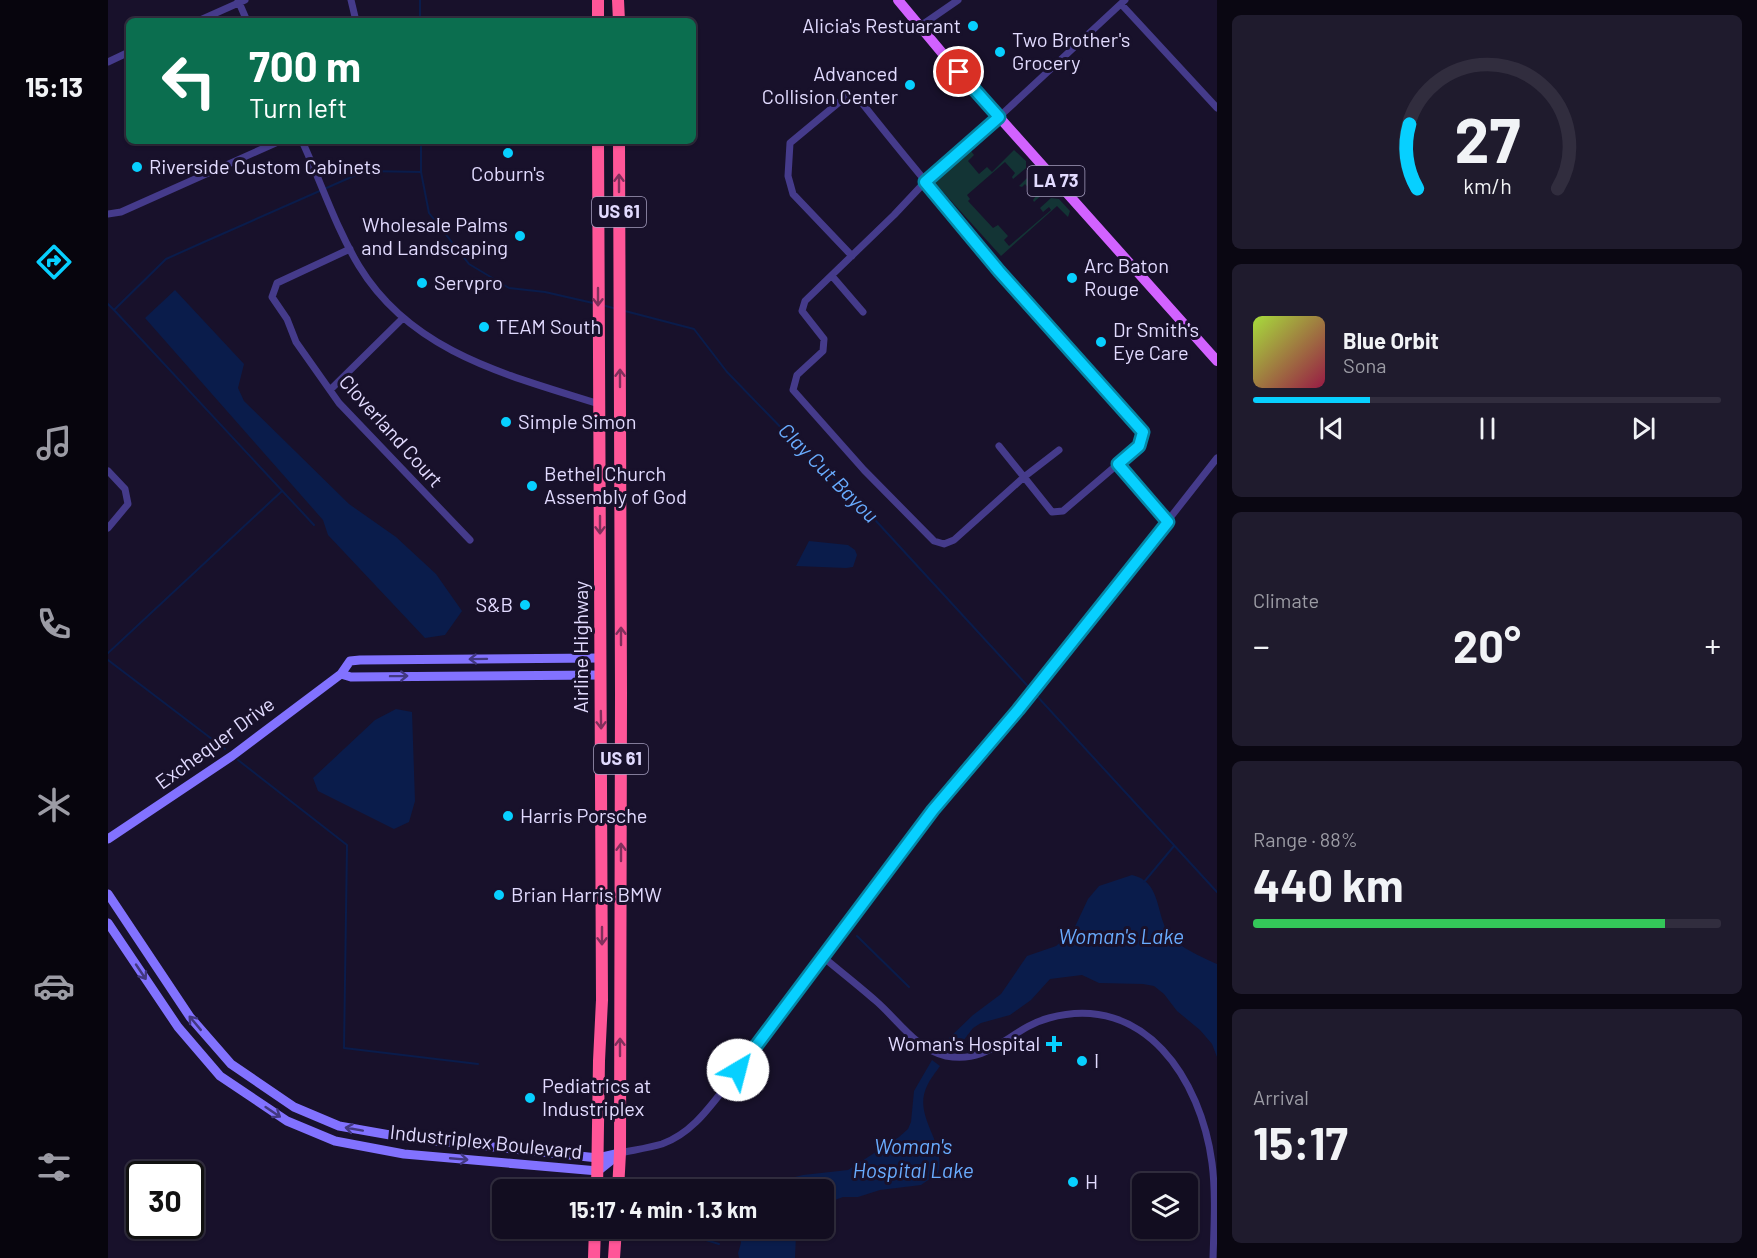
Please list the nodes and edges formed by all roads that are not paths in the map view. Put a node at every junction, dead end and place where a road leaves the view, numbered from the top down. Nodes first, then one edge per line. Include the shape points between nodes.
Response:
1 (351, 0) edge
2 (600, 0) edge
3 (898, 0) edge
4 (958, 0) edge
5 (241, 1) edge
6 (618, 1) edge
7 (1123, 2) edge
8 (204, 18) edge
9 (247, 18) edge
10 (355, 18) edge
11 (598, 18) edge
12 (618, 18) edge
13 (919, 27) junction
14 (126, 53) edge
15 (108, 62) edge
16 (1217, 108) edge
17 (999, 117) junction
18 (273, 144) edge
19 (303, 144) edge
20 (598, 144) edge
21 (619, 144) edge
22 (925, 182) junction
23 (110, 214) edge
24 (350, 249) junction
25 (852, 256) junction
26 (832, 276) junction
27 (863, 312) dead end
28 (402, 319) junction
29 (1217, 361) edge
30 (330, 390) junction
31 (599, 404) junction
32 (620, 404) junction
33 (999, 446) dead end
34 (1059, 450) dead end
35 (1217, 458) edge
36 (1118, 464) junction
37 (108, 471) edge
38 (1024, 477) junction
39 (1168, 522) junction
40 (108, 528) edge
41 (470, 540) dead end
42 (517, 658) junction
43 (554, 658) junction
44 (600, 658) junction
45 (457, 659) junction
46 (373, 660) junction
47 (621, 660) junction
48 (341, 674) junction
49 (457, 675) junction
50 (516, 675) junction
51 (600, 675) junction
52 (373, 676) junction
53 (554, 676) junction
54 (621, 676) junction
55 (602, 763) junction
56 (621, 765) junction
57 (108, 839) edge
58 (108, 894) edge
59 (108, 923) edge
60 (823, 957) junction
61 (620, 1153) junction
62 (598, 1158) junction
63 (598, 1172) junction
64 (598, 1179) edge
65 (619, 1179) edge
66 (595, 1239) edge
67 (615, 1239) edge
68 (594, 1258) edge
69 (614, 1258) edge
70 (1213, 1258) edge

1 - 10 street
2 - 6 highway
2 - 11 highway
3 - 13 main road, LA 73
4 - 13 street
5 - 8 street
5 - 9 street
6 - 12 highway
7 - 16 street
7 - 17 street
13 - 17 main road, LA 73
14 - 15 street
17 - 22 street
17 - 29 main road, LA 73
18 - 23 street
19 - 24 street
20 -> 31 highway, Airline Highway / US 61
32 -> 21 highway, Airline Highway / US 61
22 - 25 street
22 - 25 street via 858,98 849,94 797,136 790,144 789,154 788,176 793,194
22 - 36 street via 1143,432 1139,446
24 - 28 street via 376,292
24 - 30 street, Cloverland Court via 277,284 272,297 296,342
25 - 26 street
26 - 27 street
26 - 38 street via 805,301 802,311 824,339 824,351 797,375 793,390 864,470 934,541 944,544 954,540
28 - 30 street
28 - 31 street via 452,351 515,377
30 - 41 street, Cloverland Court
31 - 32 highway
31 -> 44 highway, Airline Highway / US 61
47 -> 32 highway, Airline Highway / US 61
33 - 38 street
34 - 38 street
35 - 39 street
36 - 38 street via 1063,511 1052,512
36 - 39 street
37 - 40 street via 125,489 128,504
39 - 60 street via 933,810
42 - 43 street, Exchequer Drive
42 -> 45 street, Exchequer Drive
42 - 50 street
43 - 44 street, Exchequer Drive
43 - 53 street
44 - 47 highway
44 - 51 highway, Airline Highway / US 61
45 - 46 street, Exchequer Drive
45 - 49 street
46 - 48 street, Exchequer Drive via 350,662
46 - 52 street
47 - 54 highway, Airline Highway / US 61
48 - 52 street
48 - 57 street, Exchequer Drive via 232,756
49 - 50 street
52 -> 49 street
50 - 53 street
51 - 53 street
51 - 54 highway
51 -> 55 highway, Airline Highway / US 61
54 - 56 highway, Airline Highway / US 61
55 - 56 highway
55 -> 62 highway, Airline Highway / US 61
61 -> 56 highway, Airline Highway / US 61
62 -> 58 street, Industriplex Boulevard via 407,1138 339,1126 294,1107 231,1064 190,1017
59 -> 63 street, Industriplex Boulevard via 178,1027 220,1076 286,1121 335,1141 404,1154
60 - 61 street via 697,1122 673,1139
60 - 70 street via 878,1002 920,1044 941,1054 962,1058 984,1054 1033,1023 1073,1013 1116,1019 1155,1041 1175,1062 1188,1085 1206,1135 1214,1187
61 - 62 street, Industriplex Boulevard
61 - 63 street, Industriplex Boulevard
61 - 65 highway, Airline Highway / US 61
62 - 63 highway, Airline Highway / US 61
63 - 64 highway, Airline Highway / US 61
66 - 68 highway
67 - 69 highway

